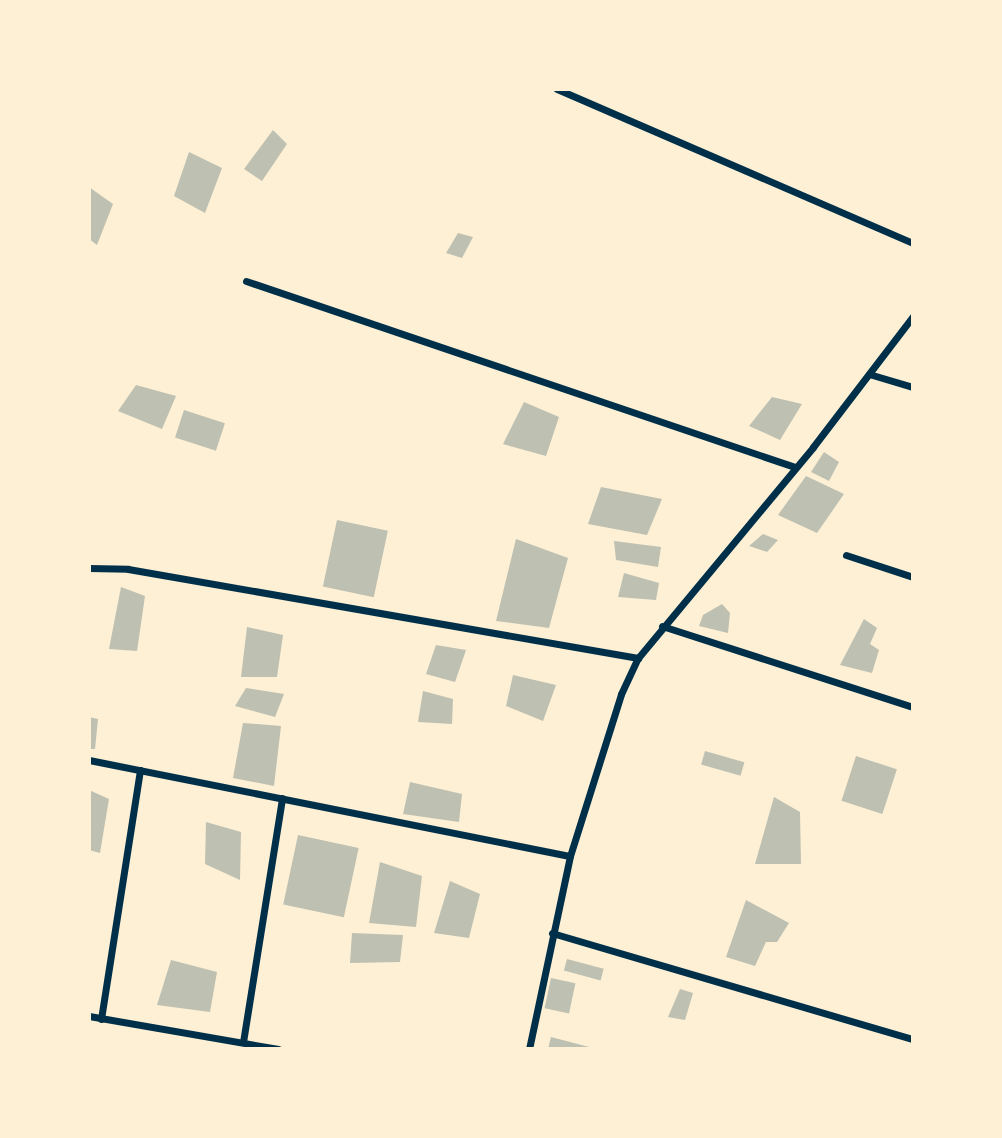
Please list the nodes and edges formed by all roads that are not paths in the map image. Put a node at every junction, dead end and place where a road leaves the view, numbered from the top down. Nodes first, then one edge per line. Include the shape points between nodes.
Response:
1 (557, 89) edge
2 (913, 243) edge
3 (246, 281) dead end
4 (913, 316) edge
5 (869, 374) junction
6 (913, 387) edge
7 (795, 467) junction
8 (845, 555) dead end
9 (89, 568) edge
10 (913, 577) edge
11 (662, 626) junction
12 (638, 657) junction
13 (913, 706) edge
14 (89, 760) edge
15 (140, 770) junction
16 (282, 798) junction
17 (570, 856) junction
18 (552, 933) junction
19 (89, 1016) edge
20 (102, 1018) junction
21 (913, 1040) edge
22 (243, 1042) junction
23 (278, 1049) edge
24 (528, 1049) edge

1 - 2 street
3 - 7 street
4 - 5 street
5 - 6 street
5 - 7 street
7 - 11 street
8 - 10 street
9 - 12 street via 128,569
11 - 12 street
11 - 13 street
12 - 17 street via 621,694
14 - 15 street
15 - 16 street
15 - 20 street
16 - 17 street
16 - 22 street
17 - 18 street
18 - 21 street
18 - 24 street
19 - 20 street
20 - 22 street
22 - 23 street

